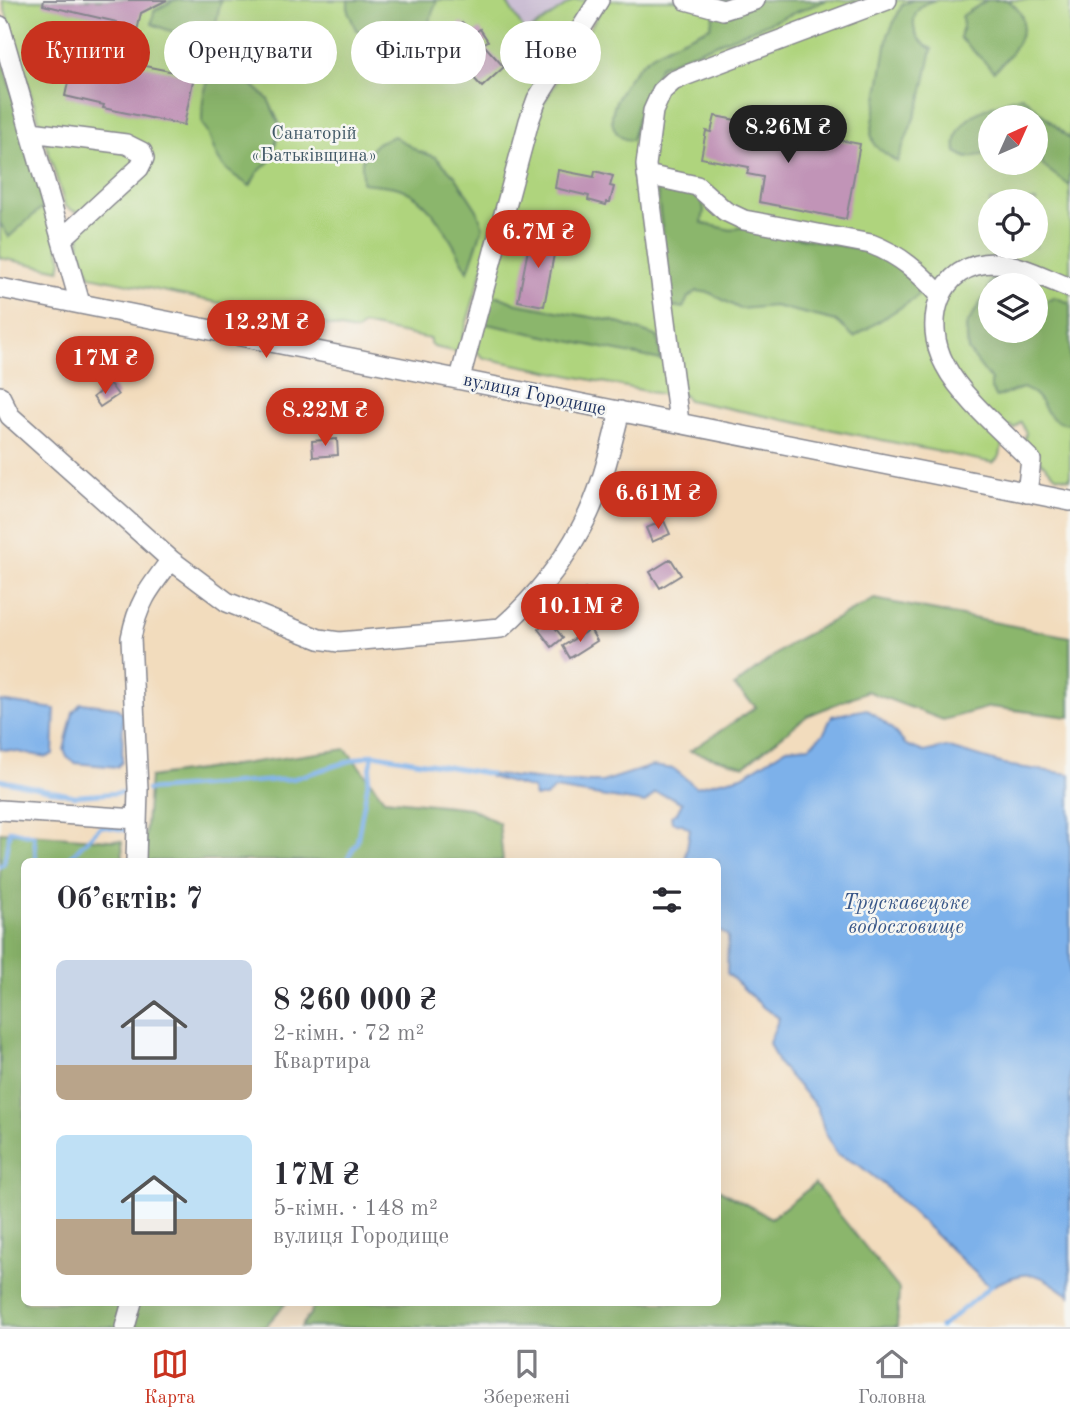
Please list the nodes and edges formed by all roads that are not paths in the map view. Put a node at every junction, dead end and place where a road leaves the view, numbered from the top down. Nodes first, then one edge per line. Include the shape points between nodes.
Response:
1 (599, 0) edge
2 (687, 0) edge
3 (755, 0) edge
4 (887, 0) edge
5 (0, 26) edge
6 (31, 132) junction
7 (647, 175) junction
8 (63, 238) junction
9 (0, 288) edge
10 (1070, 288) edge
11 (940, 295) junction
12 (80, 303) junction
13 (460, 378) junction
14 (0, 396) edge
15 (620, 411) junction
16 (679, 422) junction
17 (1027, 493) junction
18 (1070, 501) edge
19 (171, 560) junction
20 (0, 810) edge
21 (137, 819) junction
22 (136, 858) edge
23 (131, 1306) edge
24 (125, 1327) edge

1 - 13 street via 528,121
2 - 3 street via 723,10
4 - 7 street via 673,81 653,111
5 - 6 street
6 - 8 street
6 - 8 street via 126,144 142,152 144,158 139,168
7 - 11 street via 697,186 725,211 744,220 871,244 906,261
7 - 16 street
8 - 12 street
9 - 12 street, вулиця Городище
10 - 11 street via 1026,270 993,263 958,274
11 - 17 street via 934,328 943,363 954,381 1031,460
12 - 13 street, вулиця Городище
13 - 15 street, вулиця Городище
14 - 19 street via 10,416
15 - 16 street, вулиця Городище
15 - 19 street via 582,527 555,568 501,628 339,642 319,639 227,602
16 - 17 street, вулиця Городище
17 - 18 street, вулиця Городище
19 - 21 street via 145,594 131,638
20 - 21 street
21 - 22 street
23 - 24 street

